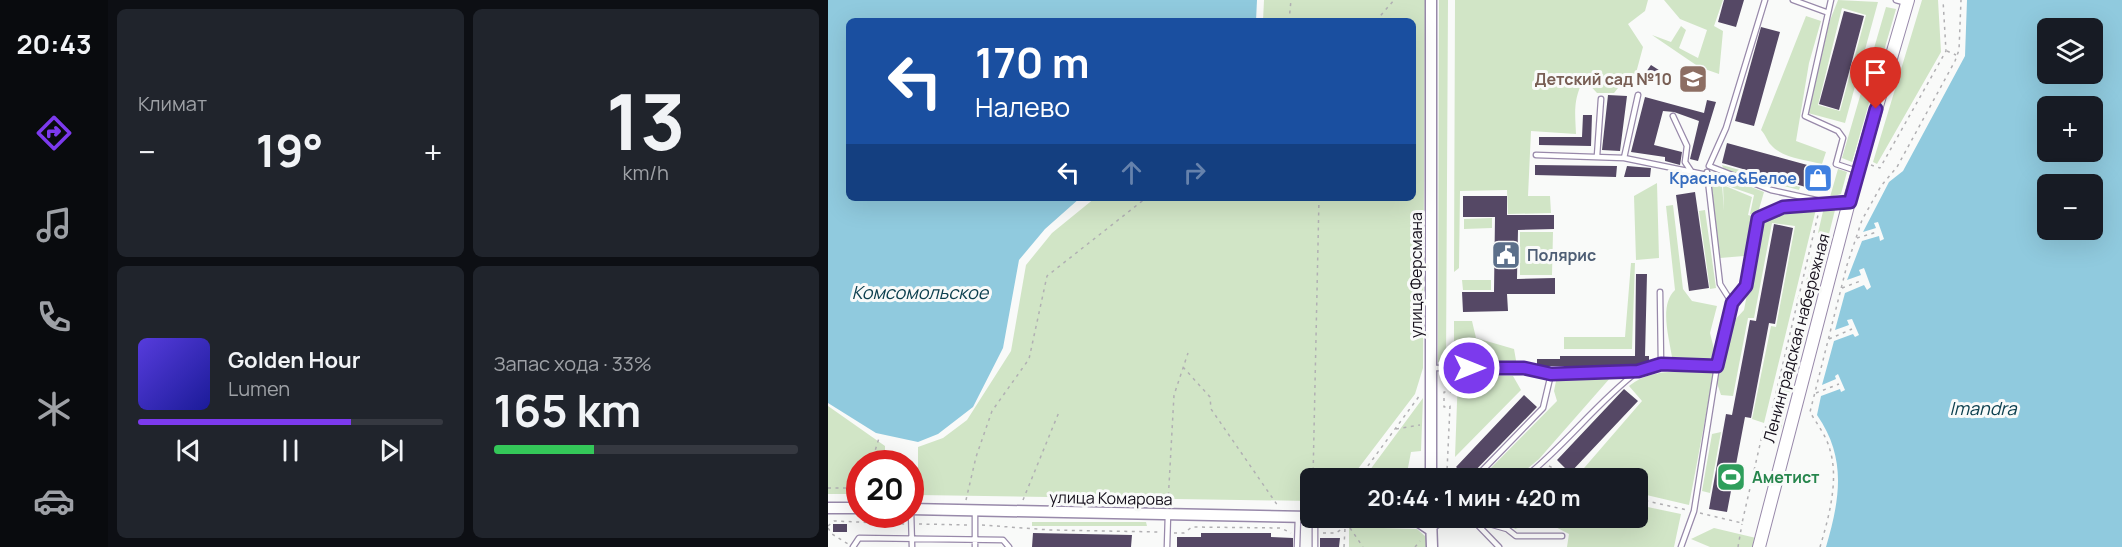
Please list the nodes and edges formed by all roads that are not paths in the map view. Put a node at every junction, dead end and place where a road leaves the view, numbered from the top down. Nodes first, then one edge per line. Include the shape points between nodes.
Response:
1 (1431, 0) edge
2 (1765, 0) edge
3 (1793, 0) edge
4 (1831, 0) edge
5 (1904, 1) edge
6 (1826, 12) junction
7 (1638, 95) dead end
8 (1602, 99) dead end
9 (1673, 116) dead end
10 (1536, 155) dead end
11 (1597, 156) junction
12 (1624, 158) junction
13 (1709, 166) junction
14 (1864, 168) junction
15 (1691, 171) junction
16 (1707, 175) junction
17 (1850, 202) junction
18 (1831, 203) junction
19 (1660, 291) dead end
20 (1732, 303) junction
21 (1661, 364) junction
22 (1717, 366) junction
23 (1431, 368) junction
24 (1638, 371) junction
25 (1551, 374) junction
26 (1431, 468) edge
27 (1485, 468) edge
28 (1537, 468) edge
29 (828, 508) edge
30 (846, 508) edge
31 (924, 509) edge
32 (1168, 509) junction
33 (975, 510) junction
34 (1298, 517) joint
35 (911, 528) edge
36 (1314, 528) edge
37 (1423, 528) edge
38 (1429, 528) edge
39 (1434, 528) edge
40 (1481, 528) edge
41 (1505, 528) edge
42 (1428, 532) junction
43 (1562, 536) dead end
44 (912, 537) junction
45 (975, 540) junction
46 (853, 547) edge
47 (912, 547) edge
48 (975, 547) edge
49 (1009, 547) edge
50 (1167, 547) edge
51 (1297, 547) edge
52 (1314, 547) edge
53 (1432, 547) edge
54 (1499, 547) edge
55 (1681, 547) edge
56 (1759, 547) edge

1 - 23 street, улица Ферсмана
2 - 13 lane via 1726,128
3 - 6 lane
4 - 6 lane
5 - 14 main road, Ленинградская набережная
6 - 14 lane via 1805,116 1838,131 1843,138 1836,164
7 - 12 lane
8 - 11 lane
9 - 15 lane via 1687,146 1685,162
10 - 11 lane
11 - 12 lane
12 - 15 lane
13 - 16 lane
13 - 18 lane via 1771,190
14 - 17 main road, Ленинградская набережная
15 - 16 lane
16 - 20 lane via 1720,284
17 - 18 lane
17 - 56 main road, Ленинградская набережная
18 - 20 lane via 1783,207 1758,218 1746,286
19 - 21 lane
20 - 22 lane
21 - 22 lane
21 - 24 lane
22 - 55 lane via 1694,511
23 - 25 lane via 1524,368
23 - 26 street, улица Ферсмана
24 - 25 lane
24 - 28 lane
25 - 27 lane via 1543,408
29 - 30 street
31 - 33 street, улица Комарова
32 - 33 street, улица Комарова
32 - 34 street, улица Комарова
32 - 50 lane
33 - 45 lane
34 - 51 lane
35 - 44 lane
36 - 52 lane
37 - 42 street
38 - 42 street
39 - 42 lane
40 - 54 lane
41 - 43 lane via 1516,536
42 - 53 street
44 - 45 lane
44 - 46 lane via 859,538
44 - 47 lane
45 - 48 lane
45 - 49 lane via 1003,540

